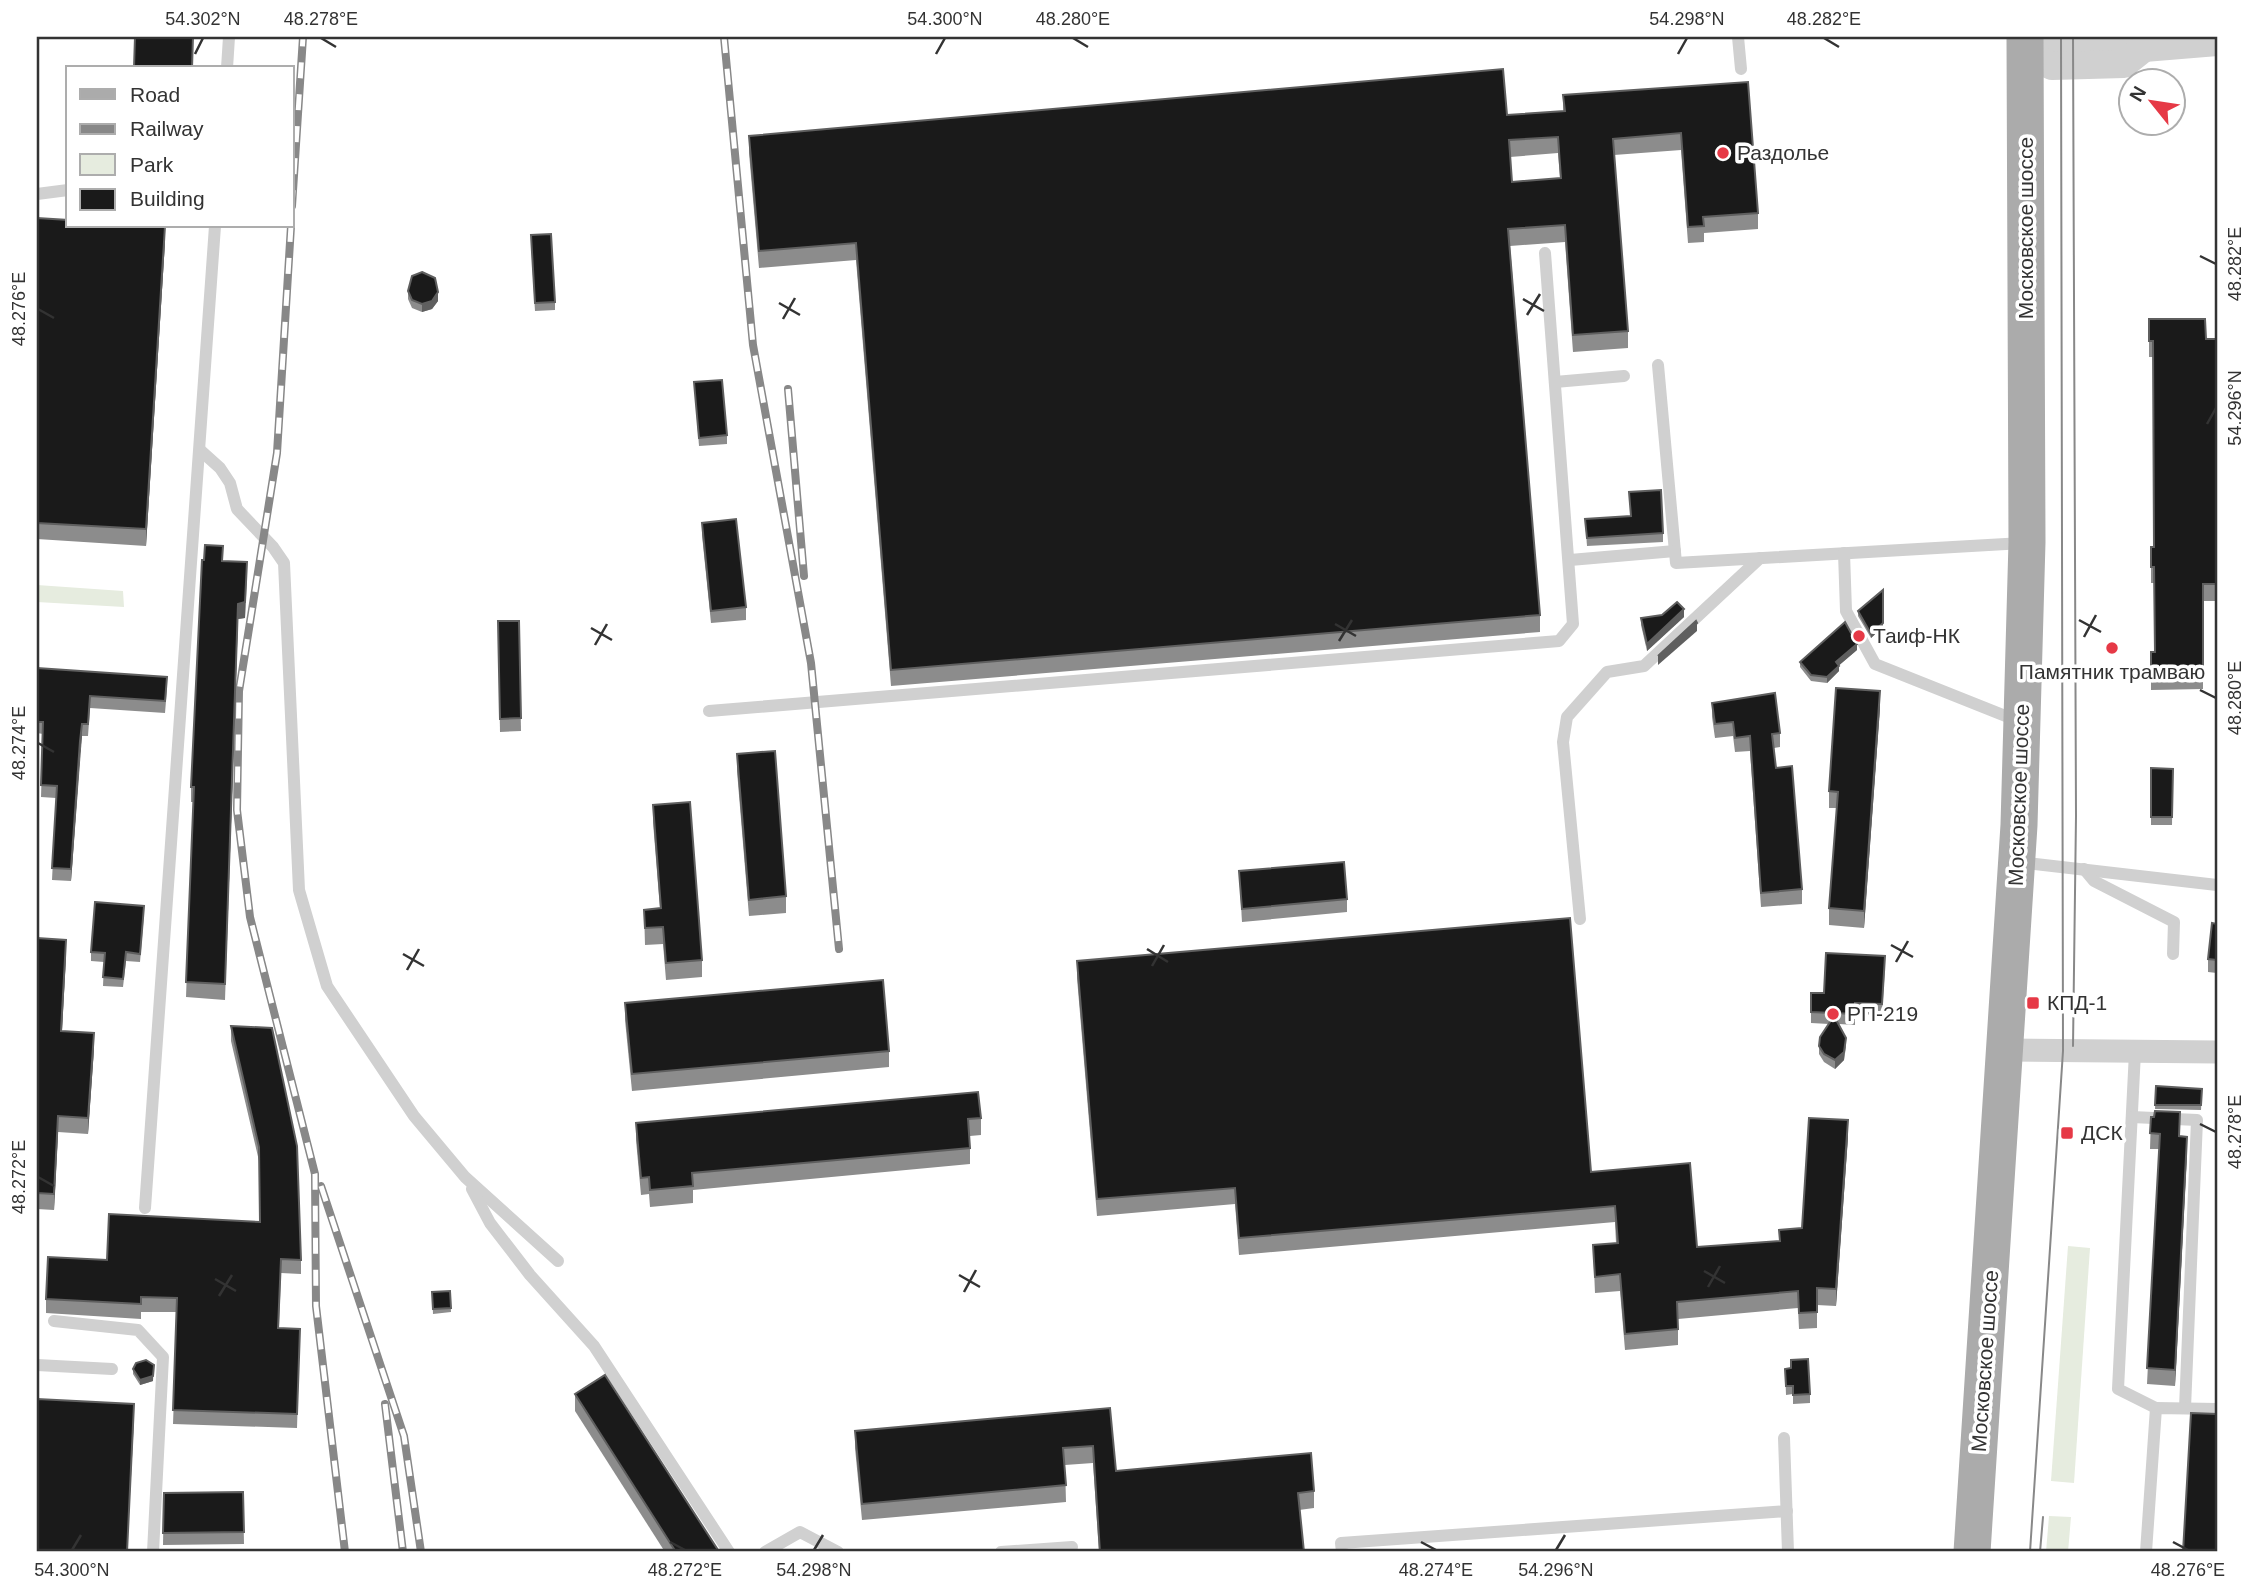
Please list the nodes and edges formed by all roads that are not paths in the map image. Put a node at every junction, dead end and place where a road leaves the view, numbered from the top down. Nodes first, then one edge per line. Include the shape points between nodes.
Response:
1 (229, 37) edge
2 (1738, 37) edge
3 (2217, 42) edge
4 (2025, 45) edge
5 (227, 66) edge
6 (1741, 69) dead end
7 (66, 190) edge
8 (37, 194) edge
9 (215, 228) edge
10 (1545, 253) dead end
11 (1658, 365) dead end
12 (1624, 376) dead end
13 (1555, 382) junction
14 (200, 450) junction
15 (2027, 542) junction
16 (1675, 551) junction
17 (1844, 553) junction
18 (1760, 558) junction
19 (1570, 560) junction
20 (709, 711) dead end
21 (2022, 722) junction
22 (2018, 862) junction
23 (2084, 869) junction
24 (2217, 885) edge
25 (1580, 919) dead end
26 (2173, 954) dead end
27 (2005, 1050) junction
28 (2135, 1052) junction
29 (2217, 1052) edge
30 (2132, 1118) junction
31 (465, 1177) junction
32 (145, 1208) dead end
33 (558, 1261) dead end
34 (54, 1321) dead end
35 (37, 1365) edge
36 (112, 1369) dead end
37 (2157, 1408) junction
38 (2185, 1408) junction
39 (2217, 1409) edge
40 (1784, 1438) dead end
41 (1787, 1511) junction
42 (1072, 1547) dead end
43 (153, 1552) edge
44 (729, 1552) edge
45 (765, 1552) edge
46 (838, 1552) edge
47 (1001, 1552) edge
48 (1342, 1552) edge
49 (1788, 1552) edge
50 (1972, 1552) edge
51 (2146, 1552) edge

1 - 5 lane
2 - 6 lane
3 - 4 street via 2144,48 2124,64 2052,66
4 - 15 main road, Московское шоссе
7 - 8 lane
9 - 14 lane
10 - 13 lane
11 - 16 lane
12 - 13 lane
13 - 19 lane
14 - 31 lane via 230,483 237,509 284,563 299,890 317,960 327,986 361,1041
14 - 32 lane
15 - 17 lane
15 - 21 main road, Московское шоссе
16 - 18 lane via 1676,563
16 - 19 lane
17 - 18 lane
17 - 21 lane via 1846,611 1875,664
18 - 25 lane via 1644,666 1607,672 1567,718 1563,742
19 - 20 lane via 1573,624 1559,641
21 - 22 main road, Московское шоссе
22 - 23 lane
22 - 27 main road, Московское шоссе
23 - 24 lane
23 - 26 lane via 2094,881 2174,922
27 - 28 street
27 - 50 main road, Московское шоссе
28 - 29 street
28 - 30 lane
30 - 37 lane via 2118,1389
30 - 38 lane via 2197,1119
31 - 33 lane
31 - 44 lane via 490,1223 594,1346
34 - 43 lane via 138,1330 163,1357
35 - 36 lane
37 - 38 lane
37 - 51 lane
38 - 39 lane
40 - 41 lane
41 - 48 lane via 1341,1543
41 - 49 lane
42 - 47 lane
45 - 46 lane via 800,1532

